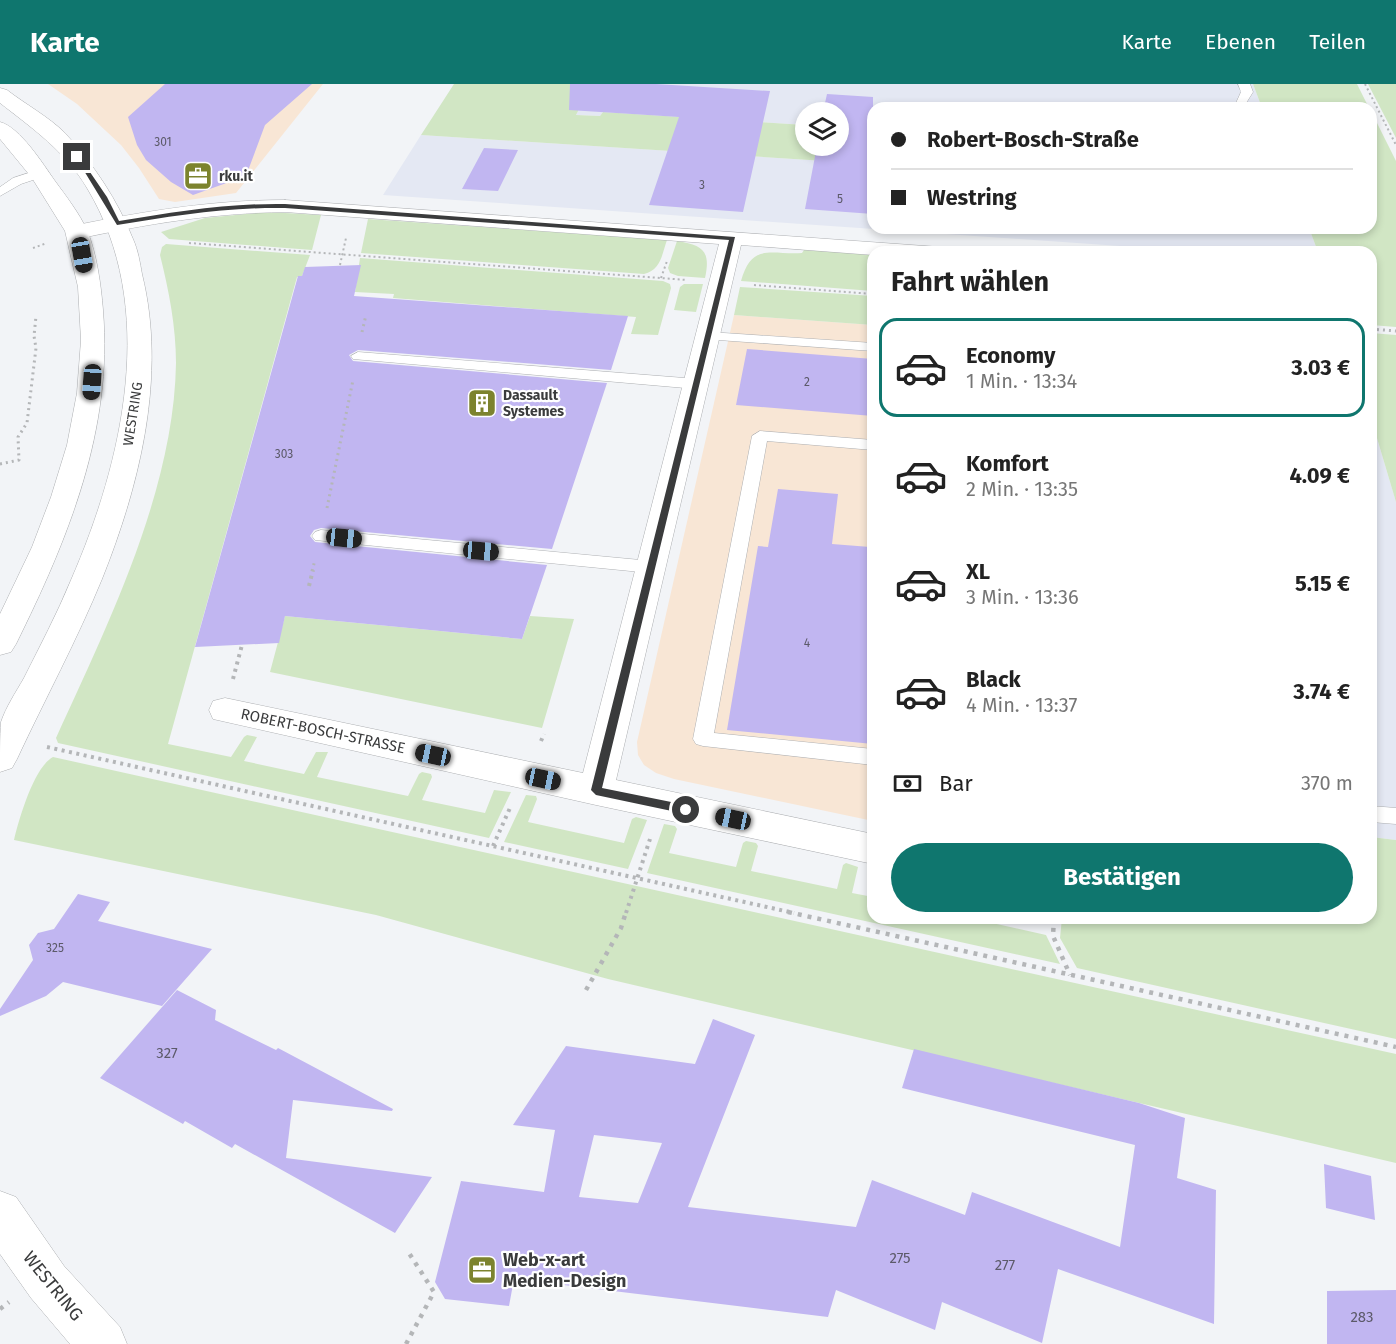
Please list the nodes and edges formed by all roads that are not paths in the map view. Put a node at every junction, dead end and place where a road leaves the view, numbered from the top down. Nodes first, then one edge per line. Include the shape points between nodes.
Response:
1 (1244, 84) edge
2 (0, 94) edge
3 (1242, 102) edge
4 (0, 128) edge
5 (41, 173) junction
6 (0, 192) edge
7 (77, 232) junction
8 (122, 234) junction
9 (732, 238) junction
10 (867, 247) edge
11 (709, 336) junction
12 (867, 347) edge
13 (358, 356) road end
14 (697, 384) junction
15 (867, 445) edge
16 (321, 536) road end
17 (651, 567) junction
18 (0, 644) edge
19 (225, 710) dead end
20 (3, 753) edge
21 (867, 755) edge
22 (596, 790) junction
23 (1377, 814) edge
24 (1396, 816) edge
25 (867, 848) edge
26 (0, 1213) edge
27 (95, 1336) edge

1 - 3 lane via 1247,92
2 - 8 street, WESTRING via 26,109 87,168
4 - 5 street
5 - 6 lane
5 - 7 street
7 - 8 street
7 - 18 street via 93,311 90,400 67,492 41,559
8 - 9 street via 212,208 285,206
8 - 20 street, WESTRING via 138,302 141,337 139,392 119,488 76,604
9 - 10 street
9 - 11 street
11 - 12 lane
11 - 14 street
13 - 14 lane
14 - 17 street
15 - 21 lane via 759,436 703,738
16 - 17 lane
17 - 22 street
19 - 22 street, ROBERT-BOSCH-STRASSE
22 - 25 street, ROBERT-BOSCH-STRASSE
23 - 24 lane
26 - 27 street, WESTRING via 28,1259

